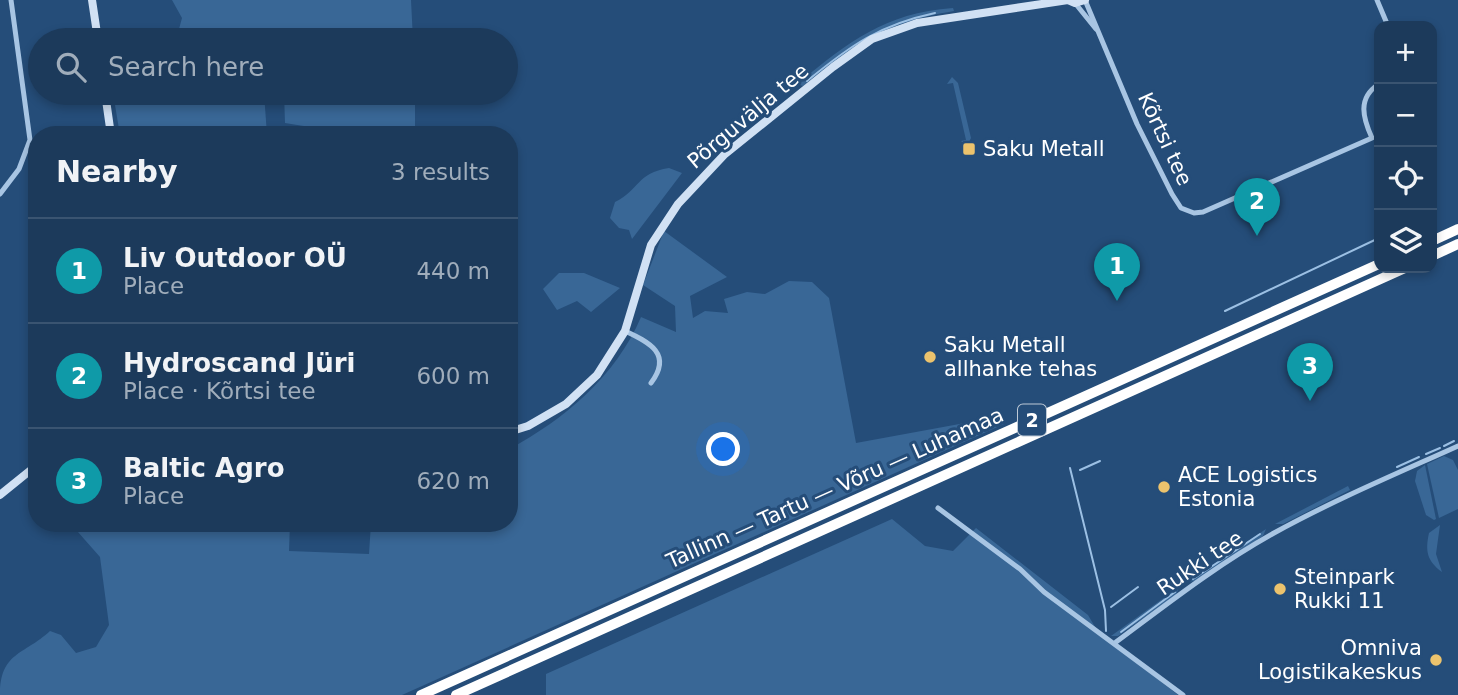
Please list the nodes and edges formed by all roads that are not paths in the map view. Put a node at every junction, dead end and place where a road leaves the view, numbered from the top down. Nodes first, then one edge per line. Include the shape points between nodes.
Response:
1 (10, 0) edge
2 (92, 0) edge
3 (1038, 0) edge
4 (1085, 0) edge
5 (1377, 0) edge
6 (1070, 1) edge
7 (1006, 8) junction
8 (1386, 21) edge
9 (96, 28) edge
10 (1096, 29) junction
11 (1374, 89) edge
12 (107, 105) edge
13 (28, 126) edge
14 (110, 126) edge
15 (28, 145) edge
16 (0, 194) edge
17 (1458, 229) edge
18 (1437, 239) edge
19 (1458, 244) edge
20 (1437, 254) edge
21 (1374, 266) edge
22 (1394, 273) edge
23 (625, 331) junction
24 (651, 383) dead end
25 (518, 430) edge
26 (1458, 446) edge
27 (28, 472) edge
28 (0, 495) edge
29 (938, 508) dead end
30 (1116, 642) junction
31 (421, 695) edge
32 (456, 695) edge
33 (1183, 695) edge

1 - 13 street
2 - 9 street
3 - 7 street, Põrguvälja tee
4 - 6 street, Põrguvälja tee
4 - 10 street, Kõrtsi tee
5 - 8 street
6 - 7 street, Põrguvälja tee
6 - 10 street, Kõrtsi tee
7 - 23 street, Põrguvälja tee via 916,23 872,39 724,155 659,230
10 - 11 street, Kõrtsi tee via 1172,194 1181,208 1195,213 1373,138 1363,109 1365,98
12 - 14 street
15 - 16 street via 19,169
17 - 18 highway
19 - 20 highway
21 - 31 highway, Tallinn — Tartu — Võru — Luhamaa / 2
22 - 32 highway, Tallinn — Tartu — Võru — Luhamaa / 2
23 - 24 street via 656,350 659,368
23 - 25 street, Põrguvälja tee via 585,388 566,404
26 - 30 street, Rukki tee via 1353,491 1273,534 1205,576
27 - 28 street
29 - 30 street
30 - 33 street

